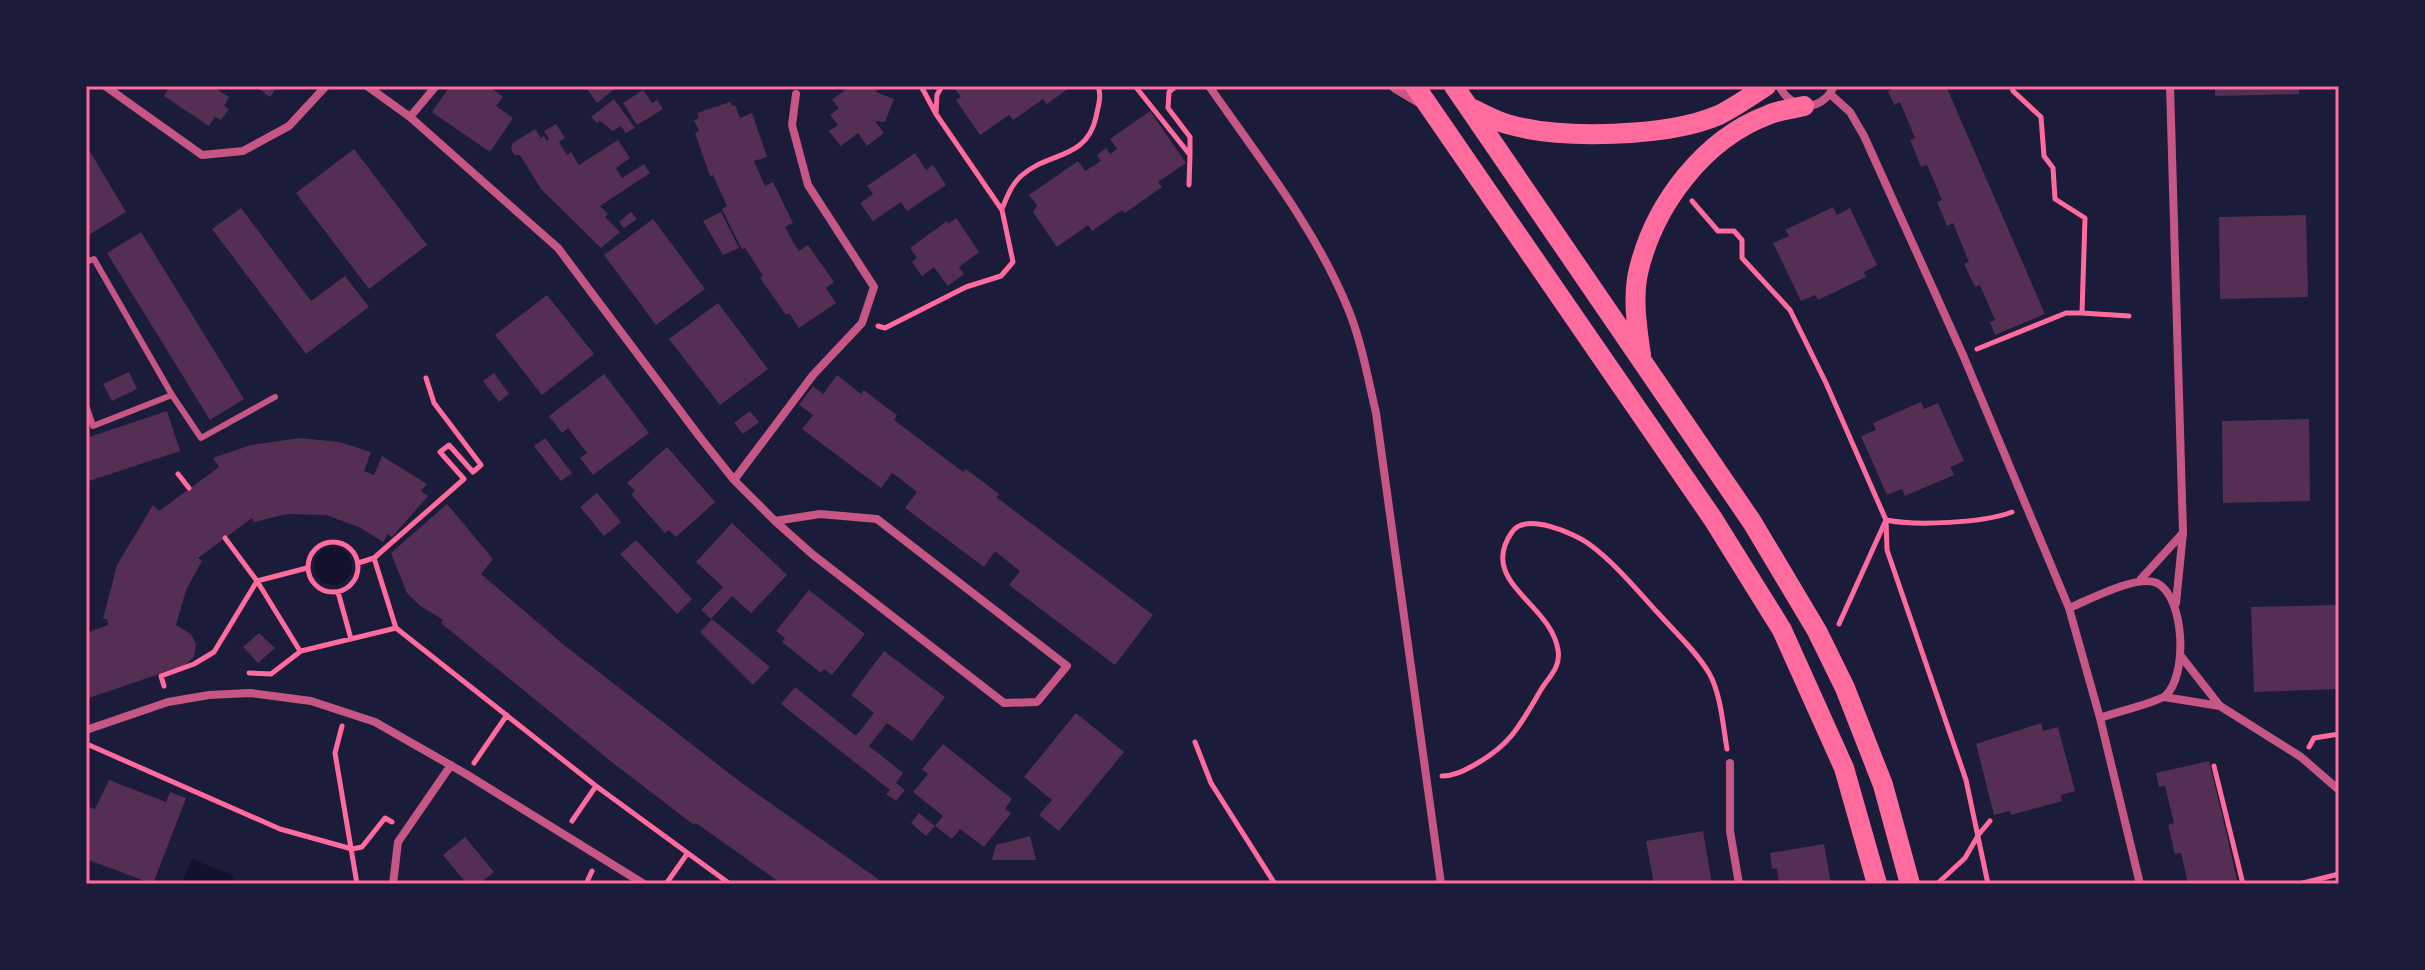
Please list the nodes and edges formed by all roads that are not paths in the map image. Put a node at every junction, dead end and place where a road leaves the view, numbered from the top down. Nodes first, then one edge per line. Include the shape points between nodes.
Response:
1 (105, 86) edge
2 (326, 86) edge
3 (367, 86) edge
4 (436, 86) edge
5 (1209, 86) edge
6 (1396, 86) edge
7 (1415, 86) edge
8 (1454, 86) edge
9 (1766, 86) edge
10 (1779, 86) edge
11 (2170, 86) edge
12 (1832, 90) edge
13 (796, 94) dead end
14 (1427, 104) junction
15 (1804, 106) junction
16 (1468, 107) junction
17 (410, 117) junction
18 (86, 262) edge
19 (1642, 359) junction
20 (172, 395) junction
21 (275, 397) dead end
22 (86, 405) edge
23 (734, 480) junction
24 (775, 521) junction
25 (2183, 533) junction
26 (2140, 580) junction
27 (2176, 603) junction
28 (2069, 608) junction
29 (2180, 655) junction
30 (2164, 697) junction
31 (2220, 706) junction
32 (2100, 718) junction
33 (86, 730) edge
34 (1730, 763) road end
35 (451, 765) junction
36 (2339, 790) edge
37 (393, 884) edge
38 (644, 884) edge
39 (1441, 884) edge
40 (1739, 884) edge
41 (1877, 884) edge
42 (1910, 884) edge
43 (2140, 884) edge

1 - 2 street via 202,155 243,151 289,126
3 - 17 street
4 - 17 street
5 - 39 street via 1304,222 1349,311 1364,359 1376,413
6 - 14 street
7 - 14 main road
8 - 16 main road
9 - 16 main road via 1717,116 1628,133 1536,131
10 - 15 street via 1785,97
11 - 25 street
12 - 15 street via 1814,106
12 - 28 street via 1864,136
13 - 23 street via 792,125 808,185 874,287 862,323 813,375
14 - 41 main road via 1713,519 1782,630 1844,768
15 - 19 main road via 1769,114 1736,130 1679,185 1651,233 1638,272 1636,320
16 - 19 main road
17 - 23 street via 558,248
18 - 20 lane via 94,259
19 - 42 main road via 1752,522 1817,631 1883,785
20 - 21 lane via 201,438
20 - 22 lane via 93,426
23 - 24 street
24 - 24 street via 1004,703 1037,702 1067,666 877,519 820,514
25 - 26 street
25 - 27 street
26 - 27 street via 2156,582
26 - 28 street
27 - 29 street
28 - 32 street
29 - 30 street via 2175,682
29 - 31 street
30 - 31 street
30 - 32 street
31 - 36 street via 2301,757
32 - 43 street
33 - 35 street via 168,702 250,693 311,701 375,722
34 - 40 street via 1730,831
35 - 37 street via 398,842
35 - 38 street

